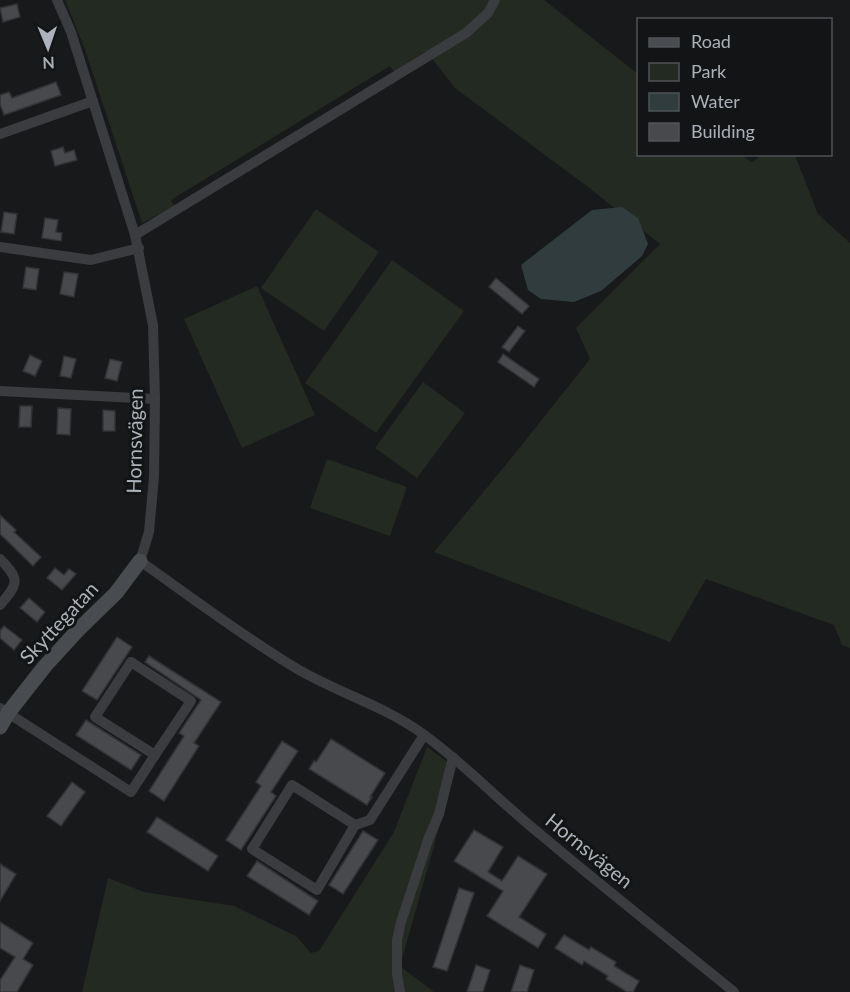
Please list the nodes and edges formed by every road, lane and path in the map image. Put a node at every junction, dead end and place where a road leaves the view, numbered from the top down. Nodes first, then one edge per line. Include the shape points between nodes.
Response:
1 (57, 0) edge
2 (495, 0) edge
3 (93, 101) junction
4 (0, 134) edge
5 (135, 236) junction
6 (0, 247) edge
7 (139, 248) junction
8 (0, 391) edge
9 (155, 399) junction
10 (0, 559) edge
11 (140, 561) junction
12 (0, 605) edge
13 (4, 711) edge
14 (0, 727) edge
15 (424, 735) junction
16 (155, 756) junction
17 (453, 757) junction
18 (355, 825) junction
19 (400, 992) edge
20 (734, 992) edge

1 - 3 street, Hornsvägen
2 - 5 street via 488,13 466,33
3 - 4 street
3 - 5 street, Hornsvägen
5 - 7 street, Hornsvägen
6 - 7 street via 91,260
7 - 9 street, Hornsvägen via 153,326
8 - 9 street
9 - 11 street, Hornsvägen via 149,532
10 - 12 street via 11,570 15,585
11 - 13 street, Skyttegatan via 116,593
11 - 15 street, Hornsvägen via 294,667 386,711
13 - 14 street, Skyttegatan
13 - 16 street via 131,792
15 - 17 street, Hornsvägen
15 - 18 street via 370,820
16 - 16 street via 191,701 131,662 95,717
17 - 19 street via 439,814 401,922 397,940
17 - 20 street, Hornsvägen via 538,833
18 - 18 street via 292,785 252,849 317,890

